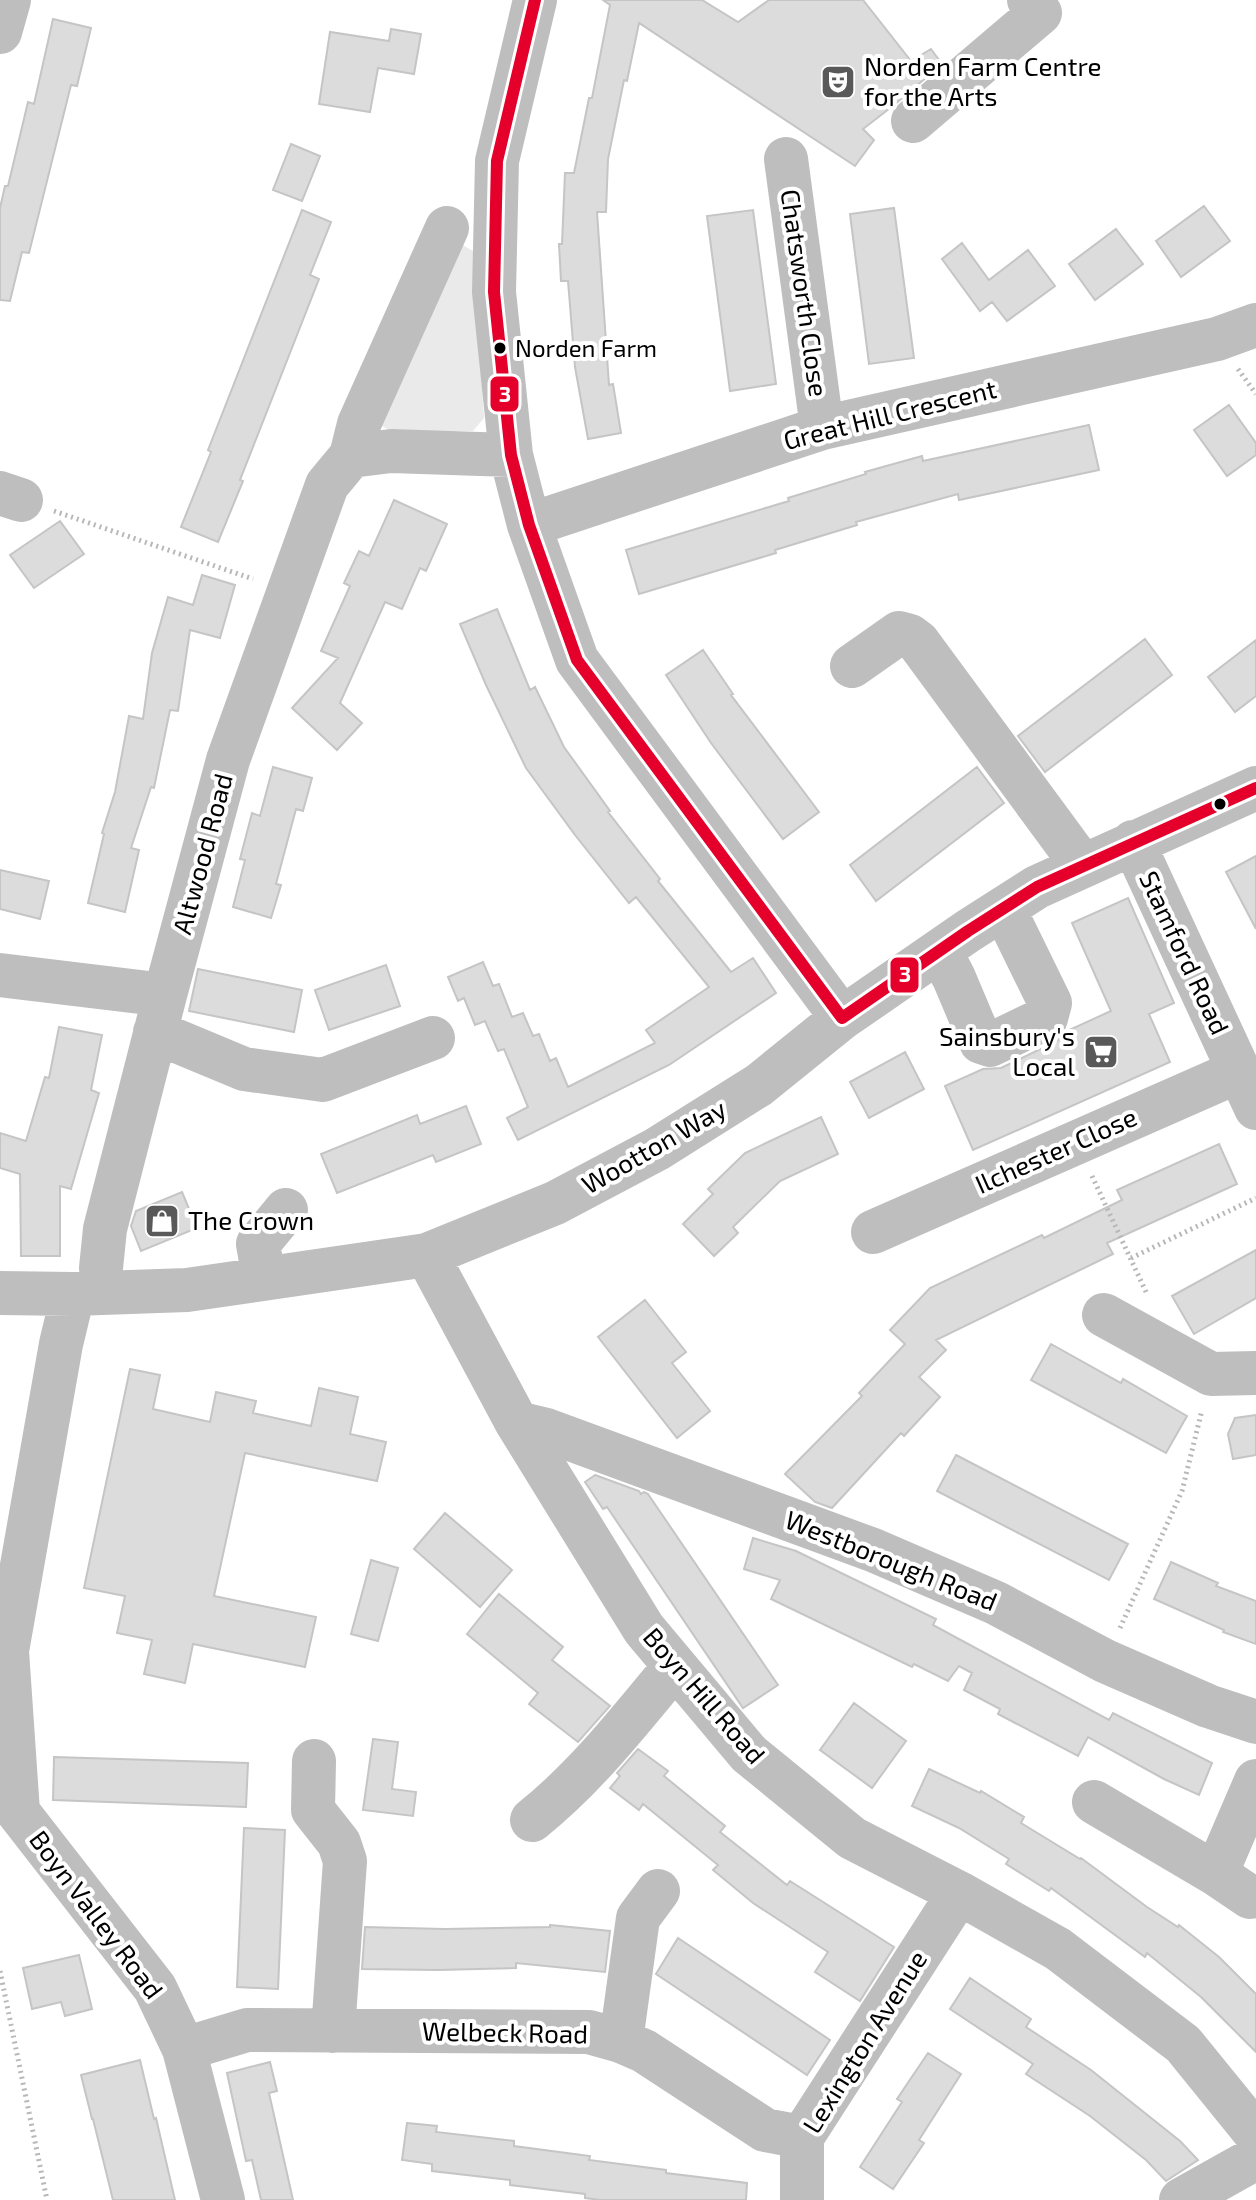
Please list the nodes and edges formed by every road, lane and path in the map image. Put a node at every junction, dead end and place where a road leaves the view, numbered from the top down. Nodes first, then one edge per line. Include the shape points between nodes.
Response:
1 (9, 0) edge
2 (535, 0) edge
3 (1029, 0) edge
4 (0, 32) edge
5 (913, 121) dead end
6 (786, 159) dead end
7 (447, 228) dead end
8 (1256, 325) edge
9 (822, 428) junction
10 (511, 455) junction
11 (351, 456) junction
12 (10, 497) edge
13 (529, 525) junction
14 (255, 579) dead end
15 (852, 666) dead end
16 (1256, 788) edge
17 (1133, 842) junction
18 (1082, 865) junction
19 (1011, 923) junction
20 (947, 965) junction
21 (0, 975) edge
22 (160, 1014) junction
23 (842, 1018) junction
24 (433, 1038) dead end
25 (1248, 1090) edge
26 (1076, 1143) junction
27 (1256, 1198) edge
28 (286, 1210) dead end
29 (873, 1232) dead end
30 (427, 1255) junction
31 (264, 1278) junction
32 (87, 1281) junction
33 (0, 1293) edge
34 (1104, 1315) dead end
35 (1256, 1373) edge
36 (1211, 1374) junction
37 (517, 1423) junction
38 (1105, 1661) junction
39 (675, 1666) junction
40 (1256, 1722) edge
41 (314, 1761) dead end
42 (1256, 1781) edge
43 (1094, 1802) dead end
44 (532, 1820) dead end
45 (658, 1891) dead end
46 (959, 1893) junction
47 (0, 1971) edge
48 (333, 2031) junction
49 (621, 2041) junction
50 (184, 2049) junction
51 (1256, 2134) edge
52 (802, 2137) junction
53 (1256, 2158) edge
54 (47, 2200) edge
55 (223, 2200) edge
56 (802, 2200) edge
57 (1181, 2200) edge

1 - 4 street
2 - 10 street via 497,161 494,292
3 - 5 street via 1040,13
6 - 9 street, Chatsworth Close
7 - 11 street, Altwood Road via 359,424
8 - 9 street, Great Hill Crescent via 1217,339
9 - 13 street, Great Hill Crescent
10 - 11 street via 391,451
10 - 13 street
11 - 22 street, Altwood Road via 327,485 228,760
12 - 14 path
13 - 23 street via 577,660
15 - 18 street via 899,633 918,642
16 - 17 street, Wootton Way
17 - 18 street, Wootton Way
17 - 25 street, Stamford Road
18 - 19 street, Wootton Way via 1037,887
19 - 20 street, Wootton Way
19 - 20 street via 1050,1003 1046,1018 990,1045 981,1042
20 - 23 street, Wootton Way
21 - 22 street
22 - 24 street via 244,1069 323,1080
22 - 32 street, Altwood Road
23 - 30 street, Wootton Way via 759,1085 657,1149 555,1203
25 - 26 street, Ilchester Close
26 - 27 path via 1131,1258
26 - 29 street, Ilchester Close
28 - 31 street via 258,1244
30 - 31 street, Wootton Way
30 - 37 street, Boyn Hill Road
31 - 32 street, Wootton Way via 187,1290
32 - 33 street, Wootton Way
32 - 50 street, Boyn Valley Road via 61,1344 7,1651 18,1812 155,1988
34 - 36 street
35 - 36 street
36 - 38 path via 1182,1491
37 - 38 street, Westborough Road via 873,1550 996,1603
37 - 39 street, Boyn Hill Road via 644,1629
38 - 40 street, Westborough Road
39 - 44 street via 586,1771
39 - 46 street, Boyn Hill Road via 749,1754 852,1838
41 - 48 street via 313,1810 339,1843 345,1861
42 - 43 street via 1233,1886
45 - 49 street via 638,1918
46 - 51 street, Boyn Hill Road via 1058,1949 1183,2044
46 - 52 street, Lexington Avenue
47 - 54 path
48 - 49 street, Welbeck Road via 589,2032
48 - 50 street, Welbeck Road via 247,2030
49 - 52 street, Welbeck Road via 765,2130
50 - 55 street, Boyn Valley Road
52 - 56 street, Lexington Avenue
53 - 57 street

